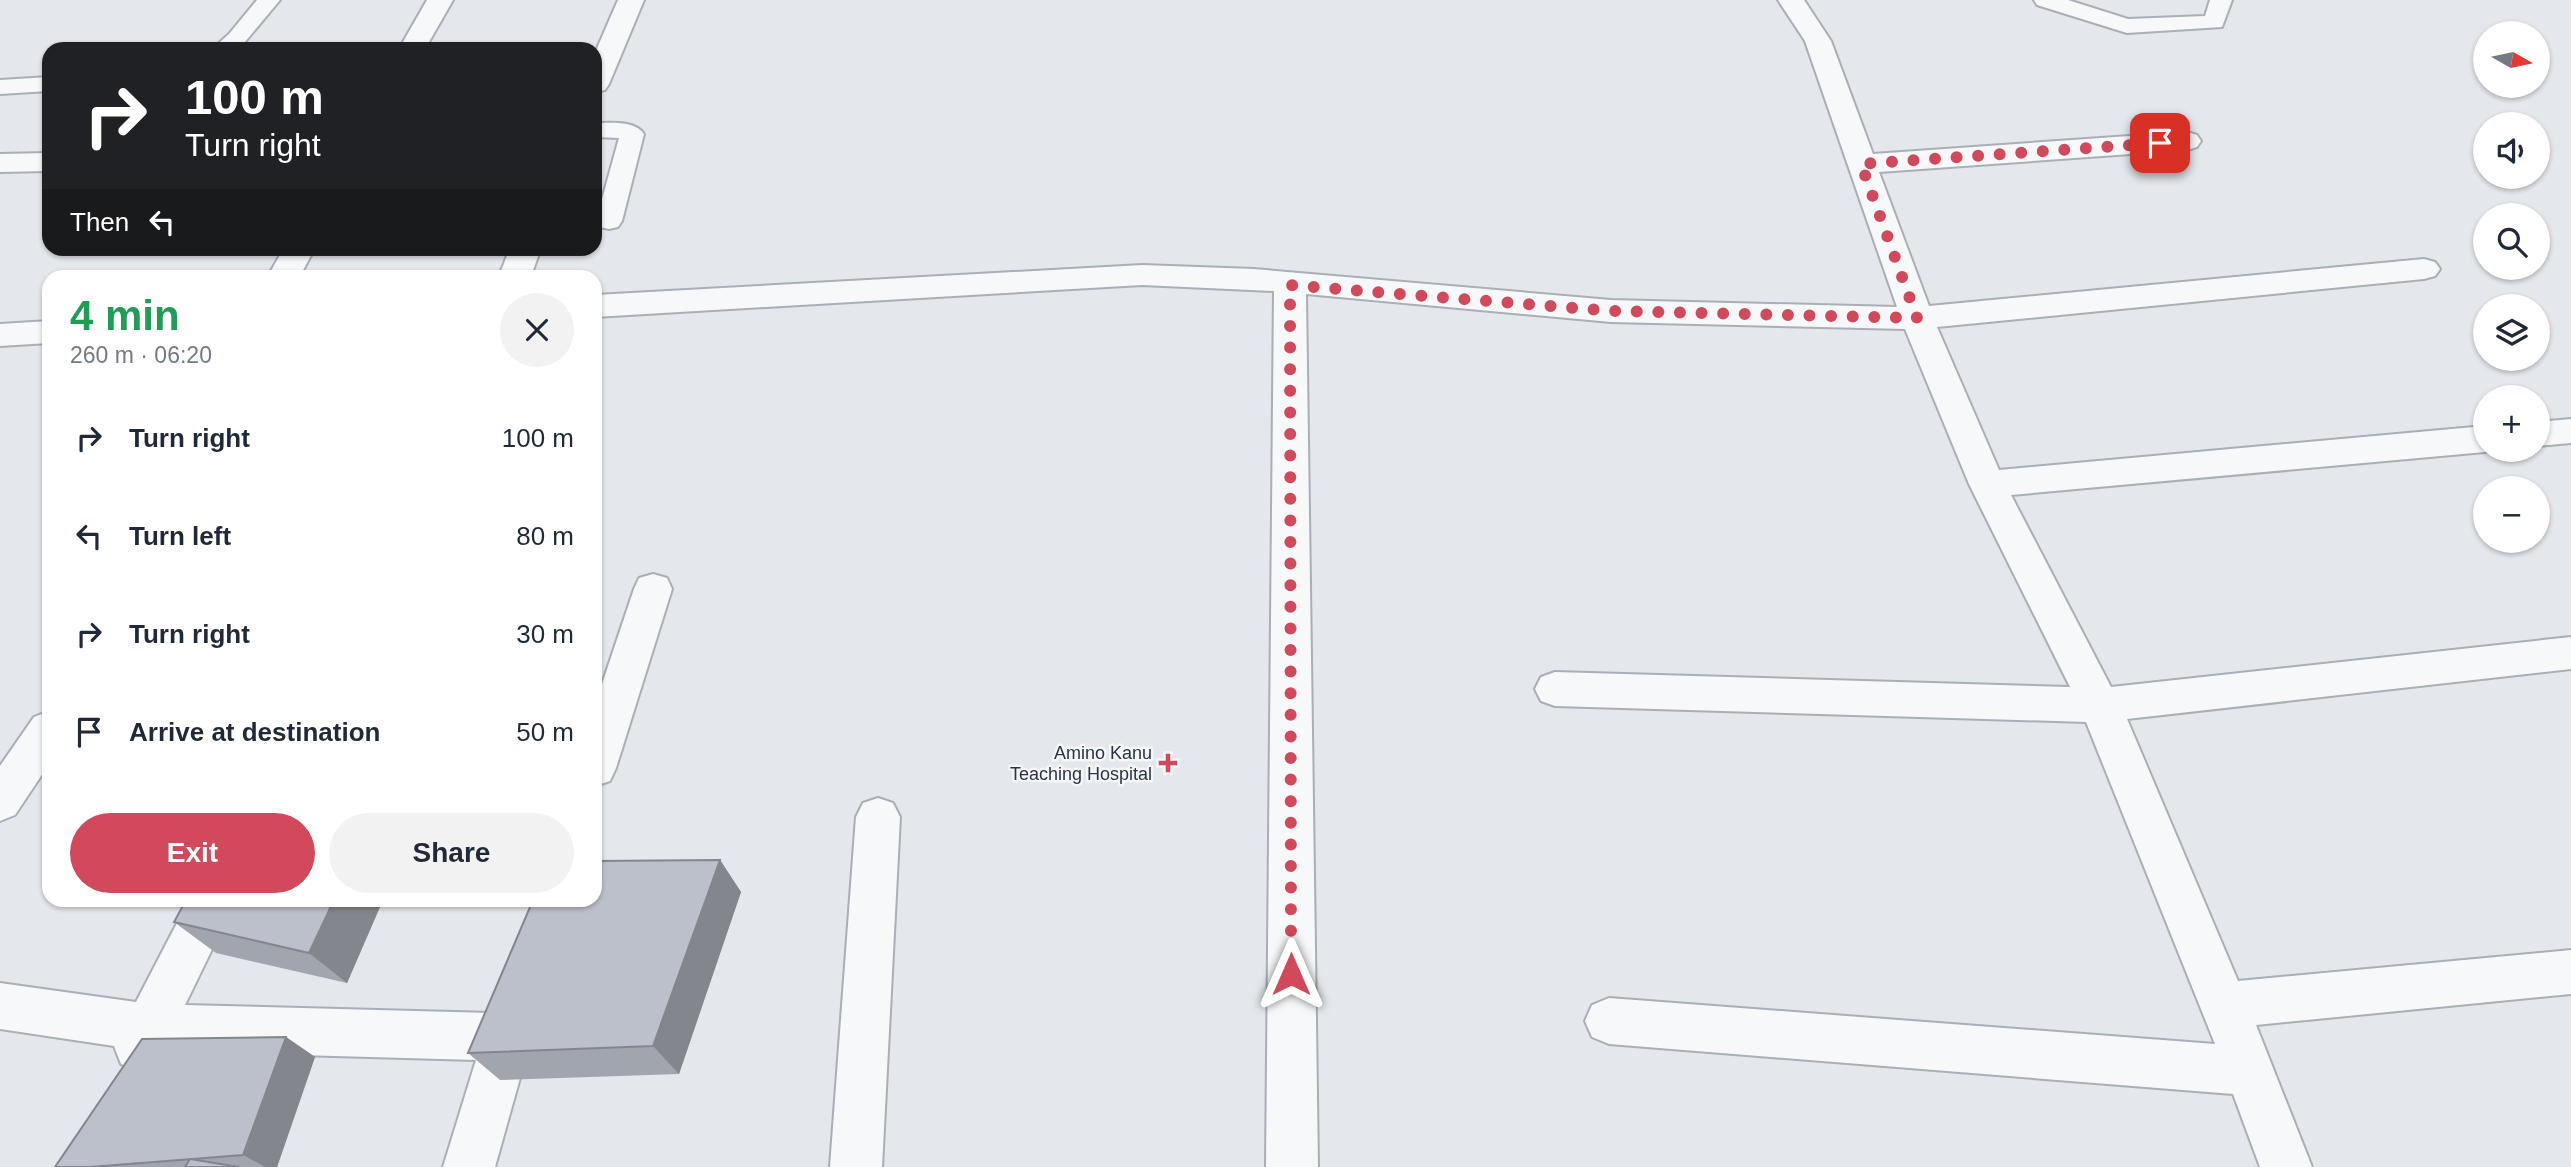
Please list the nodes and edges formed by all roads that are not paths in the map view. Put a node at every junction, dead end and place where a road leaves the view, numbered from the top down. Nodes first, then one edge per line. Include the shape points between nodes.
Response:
1 (269, 0) edge
2 (440, 0) edge
3 (631, 0) edge
4 (1791, 0) edge
5 (2045, 0) edge
6 (2221, 0) edge
7 (233, 42) edge
8 (416, 42) edge
9 (602, 68) edge
10 (42, 84) edge
11 (0, 87) edge
12 (602, 130) edge
13 (2187, 141) dead end
14 (42, 162) edge
15 (0, 163) edge
16 (1861, 164) junction
17 (610, 221) dead end
18 (2424, 269) dead end
19 (1290, 285) junction
20 (602, 306) edge
21 (1917, 318) junction
22 (42, 332) edge
23 (0, 335) edge
24 (2571, 431) edge
25 (2550, 433) edge
26 (2473, 440) edge
27 (1987, 484) junction
28 (653, 589) dead end
29 (2571, 653) edge
30 (1555, 689) dead end
31 (2100, 705) junction
32 (42, 740) edge
33 (602, 746) edge
34 (0, 802) edge
35 (878, 817) dead end
36 (209, 907) edge
37 (2571, 972) edge
38 (523, 987) edge
39 (2224, 1005) junction
40 (0, 1006) edge
41 (1609, 1021) dead end
42 (148, 1027) junction
43 (507, 1037) junction
44 (2249, 1072) junction
45 (118, 1085) edge
46 (469, 1167) edge
47 (856, 1167) edge
48 (1292, 1167) edge
49 (2286, 1167) edge

1 - 7 lane
2 - 8 street
3 - 9 street
4 - 16 street via 1818,41
5 - 6 lane via 2127,26 2214,22
10 - 11 lane
12 - 17 lane via 632,134
13 - 16 street
14 - 15 street
16 - 21 street
18 - 21 street
19 - 20 street via 1254,279 1142,275
19 - 21 street via 1611,311
19 - 48 street
21 - 27 street
22 - 23 street
24 - 25 street
26 - 27 street
27 - 31 street
28 - 33 street
29 - 31 street
30 - 31 street
31 - 39 street
32 - 34 street
35 - 47 street
36 - 42 street
37 - 39 street
38 - 43 street
39 - 44 street
40 - 42 street
41 - 44 street
42 - 43 street
42 - 45 street
43 - 46 street
44 - 49 street

